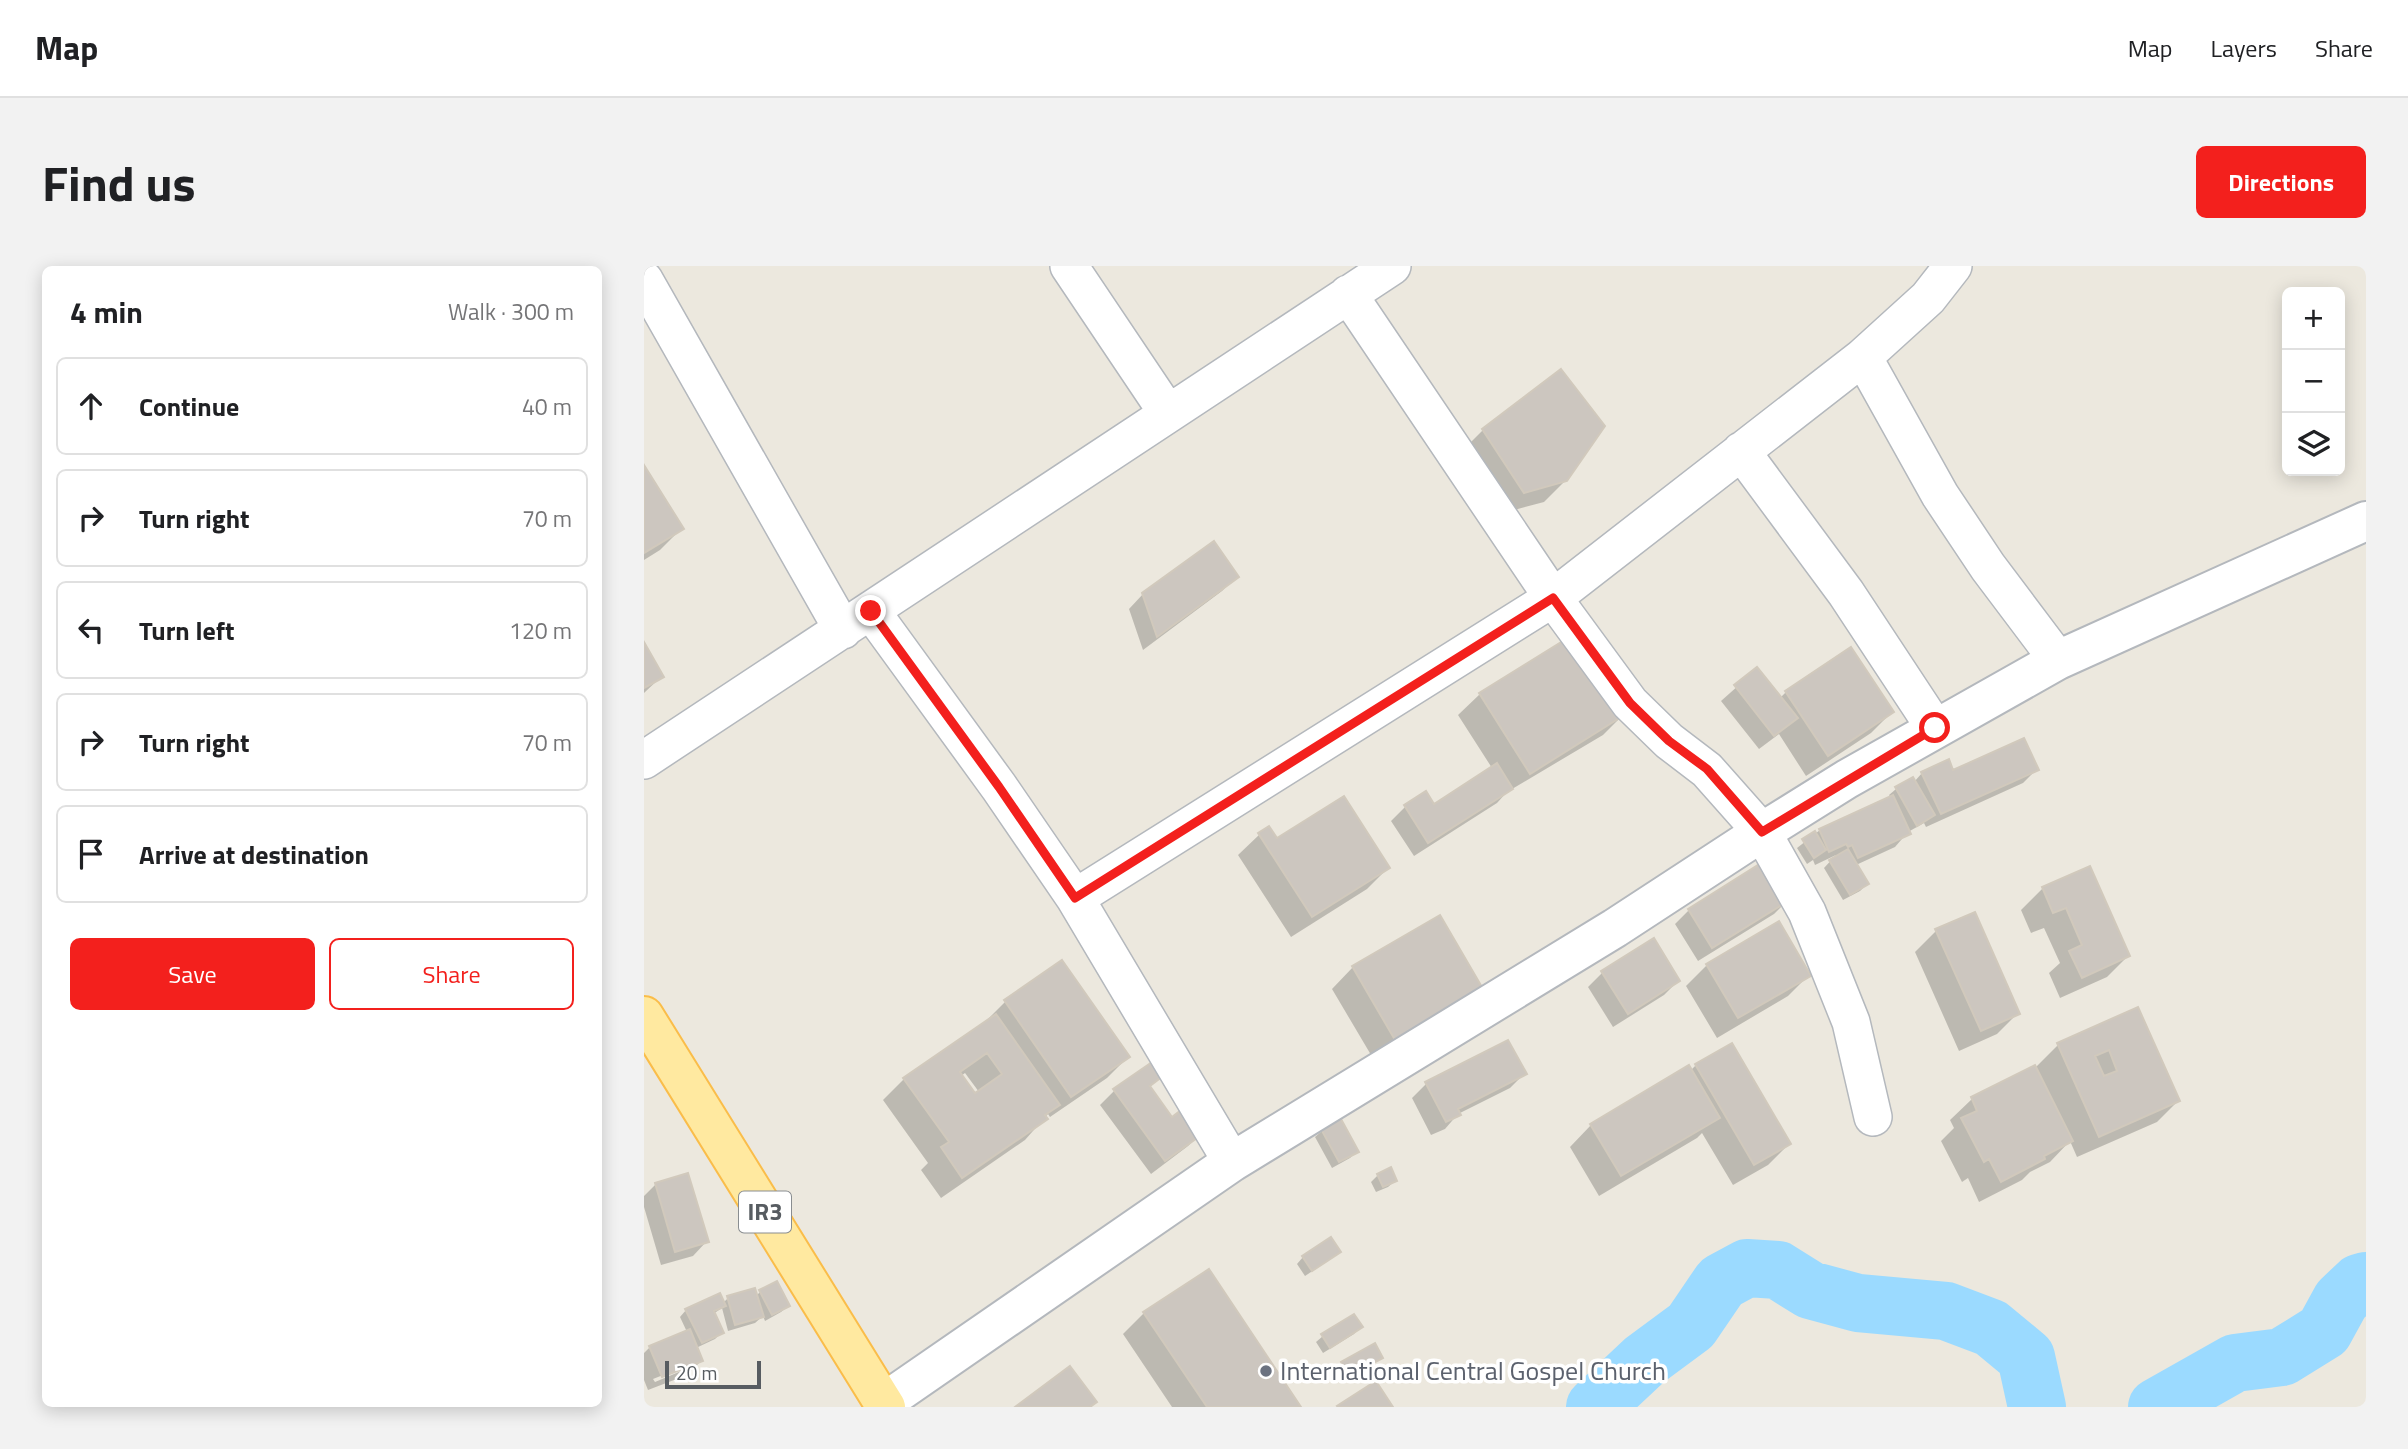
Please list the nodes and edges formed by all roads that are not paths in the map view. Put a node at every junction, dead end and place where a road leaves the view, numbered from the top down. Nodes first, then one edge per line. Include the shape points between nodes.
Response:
1 (1069, 266) edge
2 (1392, 266) edge
3 (1954, 266) edge
4 (644, 280) edge
5 (1348, 295) junction
6 (1863, 357) junction
7 (1167, 412) junction
8 (1741, 451) junction
9 (2366, 521) edge
10 (1553, 598) junction
11 (857, 620) junction
12 (2058, 660) junction
13 (1935, 728) junction
14 (644, 760) edge
15 (1762, 832) junction
16 (1075, 898) junction
17 (644, 1016) edge
18 (1873, 1116) dead end
19 (1232, 1163) junction
20 (884, 1405) edge

1 - 7 street
2 - 5 street
3 - 6 street via 1928,298
4 - 11 street
5 - 7 street
5 - 10 street
6 - 8 street
6 - 12 street via 1940,495
7 - 11 street
8 - 10 street
8 - 13 street via 1846,593
9 - 12 street
10 - 15 street via 1630,703 1707,769
10 - 16 street
11 - 14 street
11 - 16 street via 999,787
12 - 13 street
13 - 15 street
15 - 18 street via 1807,912 1851,1021
15 - 19 street via 1615,928
16 - 19 street
17 - 20 main road, IR3
19 - 20 street

